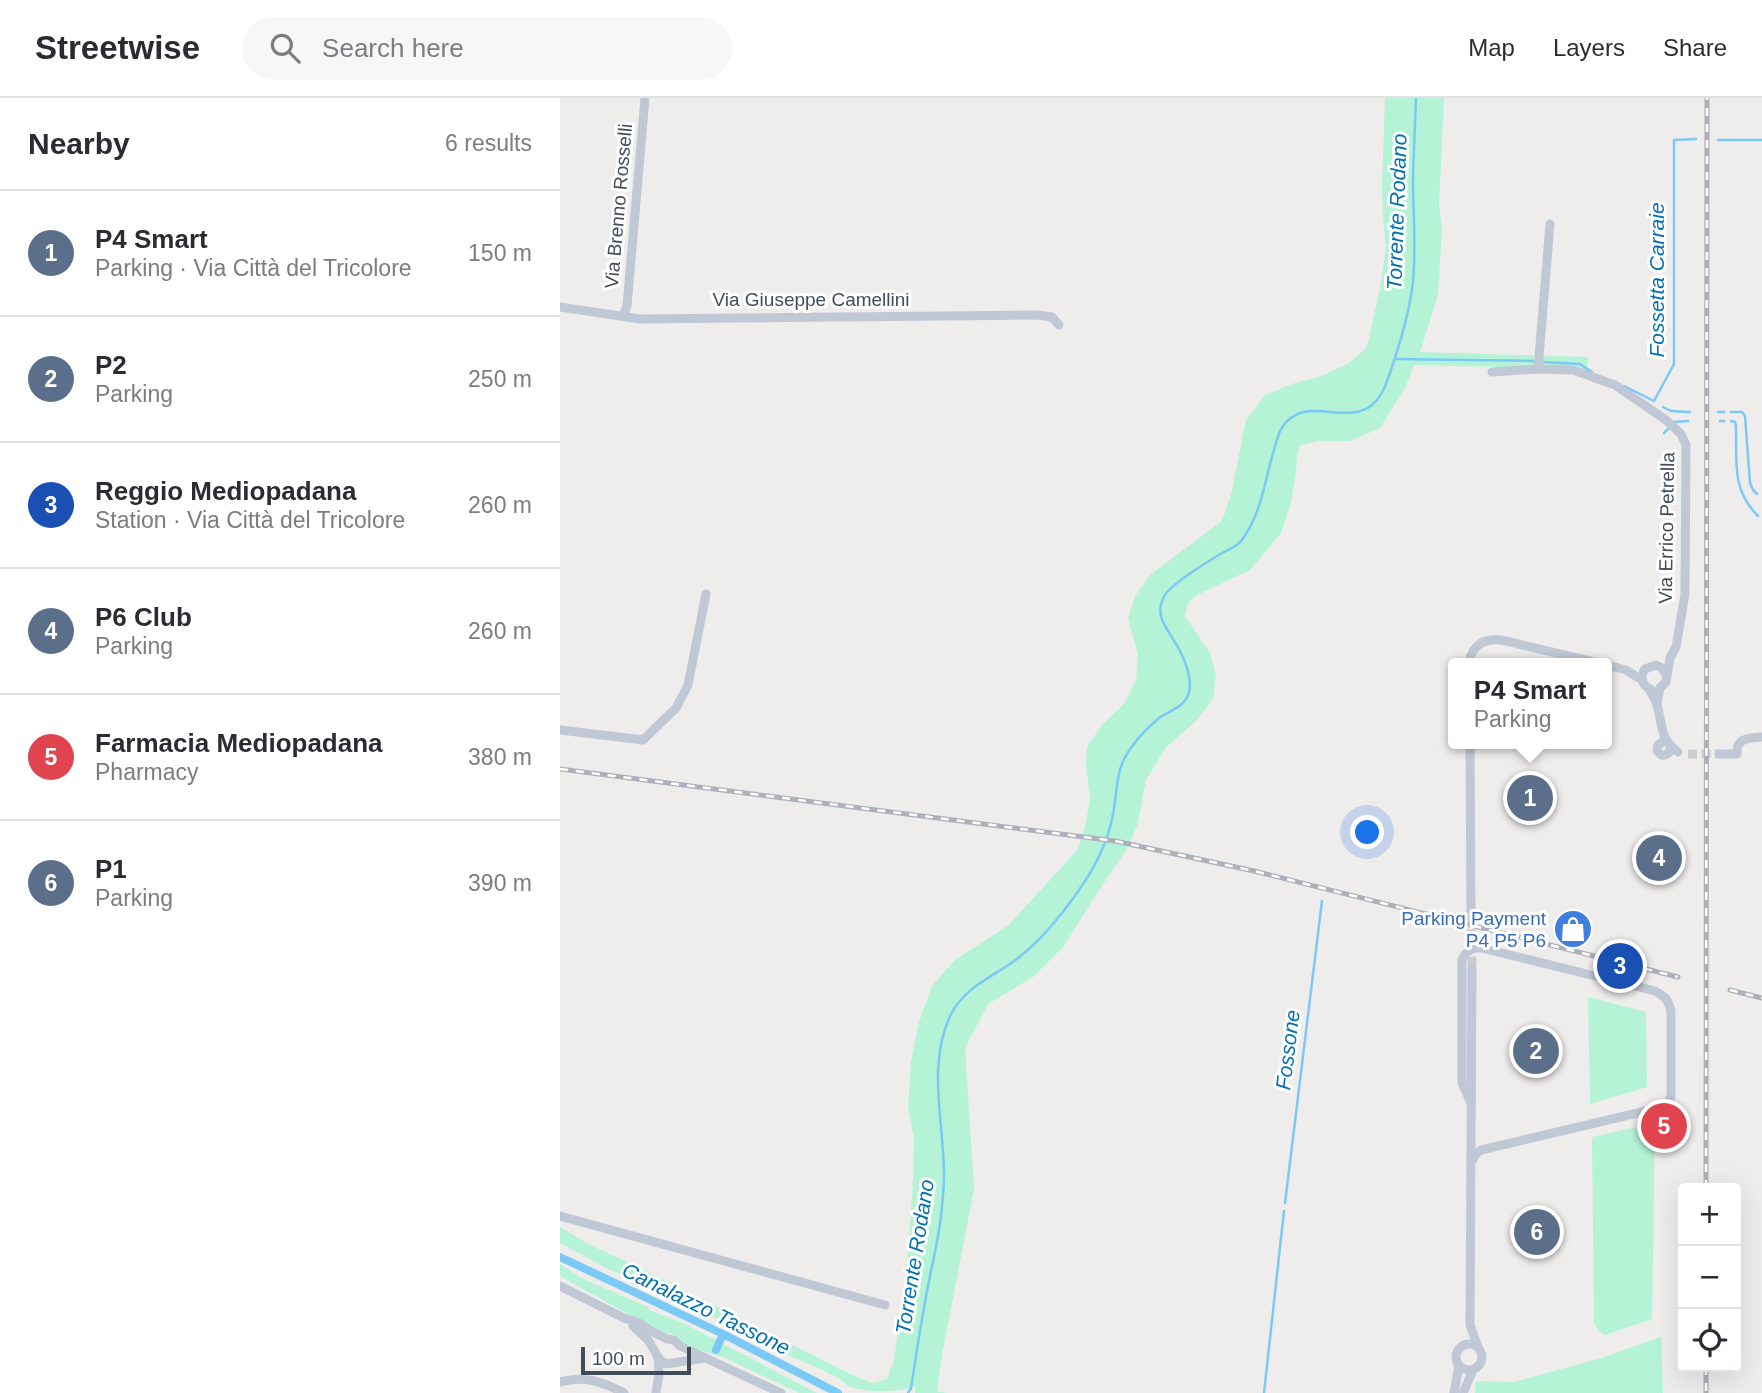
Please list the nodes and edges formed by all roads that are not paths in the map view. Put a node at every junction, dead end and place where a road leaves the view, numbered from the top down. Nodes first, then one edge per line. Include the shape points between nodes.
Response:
1 (645, 98) edge
2 (1550, 224) dead end
3 (560, 307) edge
4 (623, 316) junction
5 (1059, 325) dead end
6 (1538, 369) junction
7 (1492, 372) dead end
8 (706, 594) dead end
9 (1470, 658) edge
10 (1576, 658) edge
11 (1670, 658) junction
12 (1656, 665) junction
13 (1612, 667) edge
14 (1645, 669) junction
15 (1626, 670) junction
16 (1666, 675) junction
17 (1642, 680) junction
18 (1660, 688) junction
19 (1649, 689) junction
20 (1657, 704) junction
21 (560, 730) edge
22 (1761, 737) edge
23 (1672, 748) dead end
24 (1470, 749) edge
25 (1719, 754) tunnel mouth
26 (1471, 916) tunnel mouth
27 (1472, 968) tunnel mouth
28 (1471, 1103) junction
29 (1471, 1163) junction
30 (560, 1216) edge
31 (560, 1286) edge
32 (885, 1305) dead end
33 (624, 1318) junction
34 (1470, 1325) junction
35 (667, 1339) junction
36 (680, 1346) junction
37 (1478, 1346) junction
38 (1461, 1347) junction
39 (657, 1355) junction
40 (707, 1358) junction
41 (677, 1361) junction
42 (1459, 1366) junction
43 (1473, 1370) junction
44 (560, 1381) edge
45 (657, 1391) edge
46 (624, 1393) edge
47 (781, 1393) edge
48 (1454, 1393) edge
49 (1463, 1393) edge

1 - 4 street, Via Brenno Rosselli
2 - 6 street
3 - 4 street, Via Giuseppe Camellini
4 - 5 street, Via Giuseppe Camellini via 1037,315 1052,317
6 - 7 street, Via Errico Petrella
6 - 11 street, Via Errico Petrella via 1573,370 1615,385 1666,420 1685,440 1685,589 1676,647
8 - 21 street via 688,685 676,708 643,740
9 - 10 street via 1481,642 1493,639
11 - 12 street
11 - 16 street
12 - 14 street
12 - 16 street
13 - 15 street
14 - 15 street
14 - 17 street
15 - 17 street
16 - 18 street
17 - 19 street
18 - 19 street
18 - 20 street
19 - 20 street
20 - 23 street via 1661,731
22 - 25 street via 1742,740 1737,754
24 - 26 street
27 - 28 street
28 - 29 street
28 - 29 street via 1462,1083 1462,965 1470,950 1484,948 1656,991 1669,1004 1671,1097 1667,1106 1481,1150
29 - 34 street
30 - 32 street
31 - 33 street
33 - 35 street
33 - 39 street
34 - 37 street
34 - 38 street
35 - 36 street
35 - 39 street via 658,1346
36 - 40 street
36 - 41 street
37 - 38 street
37 - 43 street via 1483,1359
38 - 42 street via 1456,1354
39 - 41 street via 666,1364
39 - 45 street
40 - 41 street
40 - 47 street
41 - 45 street
42 - 43 street
42 - 48 street
43 - 49 street
44 - 46 street via 593,1380

